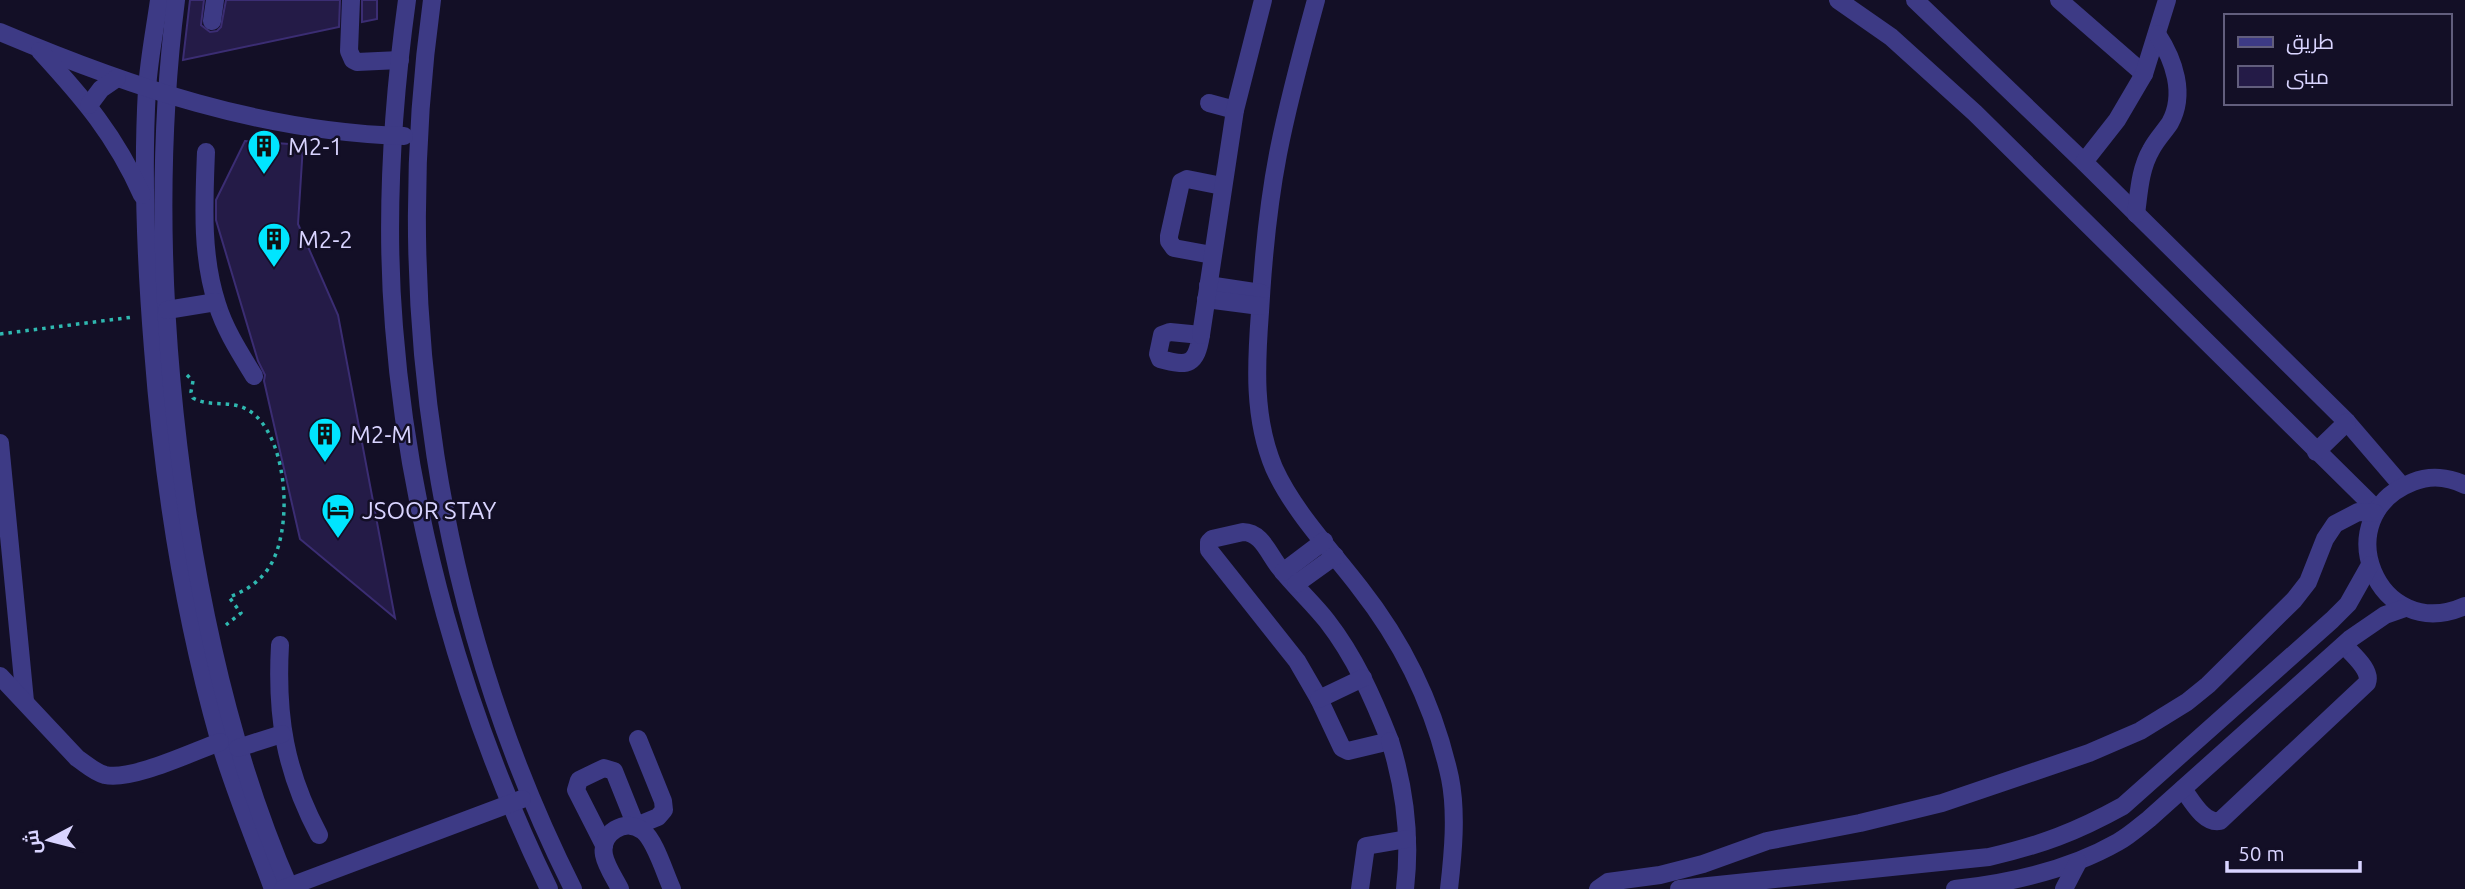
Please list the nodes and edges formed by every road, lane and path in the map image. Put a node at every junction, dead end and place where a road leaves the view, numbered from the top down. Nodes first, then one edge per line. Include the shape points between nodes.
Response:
1 (159, 0) edge
2 (176, 0) edge
3 (215, 0) edge
4 (351, 0) edge
5 (407, 0) edge
6 (432, 0) edge
7 (1263, 0) edge
8 (1316, 0) edge
9 (1838, 0) edge
10 (1915, 0) edge
11 (2059, 0) edge
12 (2167, 0) edge
13 (212, 21) dead end
14 (0, 33) edge
15 (2157, 34) junction
16 (37, 48) junction
17 (400, 60) junction
18 (2144, 74) junction
19 (117, 78) junction
20 (147, 88) junction
21 (167, 95) junction
22 (1209, 103) dead end
23 (89, 104) junction
24 (1235, 110) junction
25 (392, 136) junction
26 (418, 136) junction
27 (206, 152) dead end
28 (2084, 162) junction
29 (1222, 186) junction
30 (145, 202) junction
31 (2136, 214) junction
32 (1212, 255) junction
33 (1207, 292) junction
34 (1260, 300) junction
35 (216, 302) junction
36 (158, 313) junction
37 (0, 334) edge
38 (1201, 335) dead end
39 (171, 372) junction
40 (254, 376) dead end
41 (2347, 422) junction
42 (0, 443) edge
43 (2316, 452) junction
44 (2462, 481) edge
45 (2402, 486) junction
46 (2376, 512) junction
47 (1324, 541) junction
48 (1335, 556) junction
49 (2370, 565) junction
50 (1289, 578) junction
51 (2465, 606) edge
52 (2405, 608) junction
53 (208, 632) junction
54 (279, 645) dead end
55 (2344, 645) junction
56 (210, 673) junction
57 (0, 676) edge
58 (1363, 678) junction
59 (1319, 699) junction
60 (24, 701) junction
61 (282, 734) junction
62 (638, 738) dead end
63 (1390, 741) junction
64 (220, 743) junction
65 (238, 748) junction
66 (2183, 789) junction
67 (531, 794) junction
68 (511, 803) junction
69 (636, 826) junction
70 (319, 835) dead end
71 (1407, 839) junction
72 (604, 845) junction
73 (2078, 862) junction
74 (1452, 885) edge
75 (284, 888) edge
76 (549, 889) edge
77 (573, 889) edge
78 (620, 889) edge
79 (673, 889) edge
80 (1360, 889) edge
81 (1405, 889) edge
82 (1598, 889) edge
83 (1679, 889) edge
84 (1955, 889) edge
85 (2064, 889) edge

1 - 20 street
2 - 21 street
3 - 13 street
4 - 17 street via 349,51 353,60
5 - 17 street
6 - 26 street
7 - 24 street
8 - 34 street via 1277,157
9 - 43 street via 1891,37 1975,113
10 - 28 street
11 - 18 street
12 - 15 street
14 - 16 street
15 - 18 street
15 - 31 street via 2171,61 2177,98 2172,119 2144,164
16 - 19 street
16 - 23 street
17 - 25 street
18 - 28 street via 2117,120
19 - 20 street
19 - 23 street
20 - 21 street
20 - 30 street
21 - 25 street via 256,119
21 - 36 street
22 - 24 street
23 - 30 street via 120,151
24 - 29 street
25 - 26 street
25 - 68 street via 394,325 408,443 452,632
26 - 67 street via 417,289 435,457 468,611
27 - 35 street via 205,236
28 - 31 street
29 - 32 street
29 - 32 street via 1181,181 1168,241 1174,248
30 - 36 street
31 - 41 street
32 - 33 street
33 - 34 street
33 - 38 street
34 - 47 street via 1256,386 1260,419 1274,468
35 - 36 street
35 - 40 street
36 - 37 path
36 - 39 street
36 - 56 street via 157,403 176,544 185,601
39 - 53 street via 181,473
39 - 53 path via 191,377 191,395 197,401 237,405 258,419 277,457 284,488 273,562 250,587 229,597 241,613 238,618
41 - 43 street
41 - 45 street
42 - 60 street
43 - 46 street
44 - 45 street via 2420,479
45 - 46 street
46 - 49 street via 2369,530
46 - 82 street via 2358,512 2335,524 2308,582 2294,600 2208,685 2140,731 1942,803 1767,841 1692,867 1608,883
47 - 48 street
47 - 50 street
48 - 50 street
48 - 74 street via 1398,641 1429,709 1450,780
49 - 52 street via 2389,597
49 - 83 street via 2348,604 2332,621 2123,806 2084,828 1989,857
50 - 58 street via 1328,621
50 - 59 street via 1253,534 1243,532 1209,542 1209,550 1284,643
51 - 52 street via 2428,614
52 - 55 street via 2375,621
53 - 56 street
54 - 61 street
55 - 66 street
55 - 66 street via 2367,672 2367,684 2220,821 2208,820
56 - 64 street
56 - 65 street
57 - 60 street
58 - 59 street
58 - 63 street
59 - 63 street via 1345,750
60 - 64 street via 77,758 104,774 122,776
61 - 65 street
61 - 70 street via 296,786
62 - 69 street via 664,806 661,814
63 - 71 street via 1402,789
64 - 75 street
65 - 75 street
66 - 73 street via 2119,841
67 - 68 street
67 - 77 street
68 - 75 street
68 - 76 street
69 - 72 street via 615,829
69 - 72 street via 614,771 604,768 583,777 576,790
69 - 79 street via 651,841
71 - 80 street via 1366,846
71 - 81 street
72 - 78 street via 604,858
73 - 84 street via 2022,878
73 - 85 street

